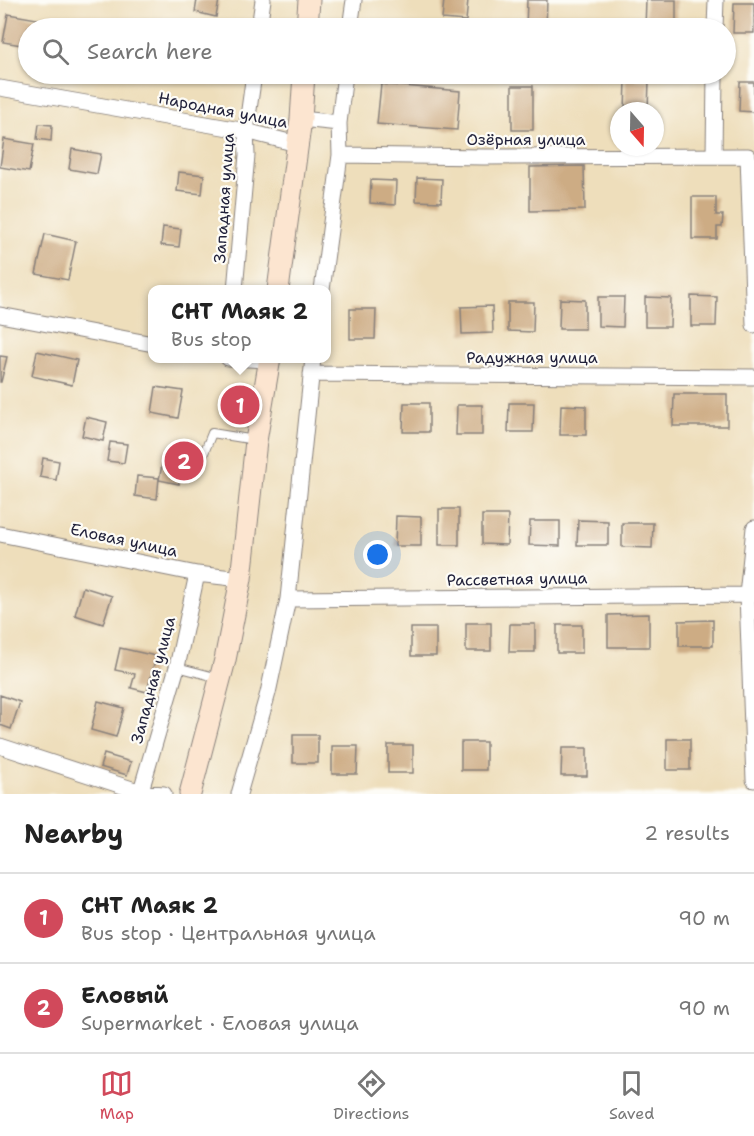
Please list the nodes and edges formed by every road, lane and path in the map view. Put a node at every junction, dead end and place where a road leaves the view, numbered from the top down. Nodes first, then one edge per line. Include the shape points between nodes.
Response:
1 (263, 0) edge
2 (309, 0) edge
3 (354, 0) edge
4 (716, 0) edge
5 (260, 18) edge
6 (308, 18) edge
7 (351, 18) edge
8 (715, 18) edge
9 (253, 84) edge
10 (303, 84) edge
11 (344, 84) edge
12 (715, 84) edge
13 (0, 88) edge
14 (301, 119) junction
15 (339, 123) junction
16 (246, 131) junction
17 (297, 144) junction
18 (340, 155) junction
19 (714, 156) junction
20 (235, 285) edge
21 (279, 285) edge
22 (323, 285) edge
23 (0, 315) edge
24 (754, 325) edge
25 (148, 343) edge
26 (268, 363) edge
27 (312, 366) edge
28 (754, 377) edge
29 (256, 441) junction
30 (200, 463) dead end
31 (754, 528) edge
32 (0, 534) edge
33 (197, 574) junction
34 (241, 579) junction
35 (747, 595) junction
36 (288, 599) junction
37 (177, 667) junction
38 (221, 678) junction
39 (0, 746) edge
40 (754, 780) edge
41 (140, 793) edge
42 (164, 794) edge
43 (190, 794) edge
44 (239, 794) edge

1 - 5 street
2 - 6 street
3 - 7 street
4 - 8 street
9 - 16 street, Западная улица
10 - 14 street
11 - 15 street
12 - 19 street
13 - 16 street, Народная улица
14 - 15 street
14 - 17 street
15 - 18 street
16 - 17 street, Народная улица
16 - 20 street, Западная улица
17 - 21 street
18 - 19 street, Озёрная улица
18 - 22 street
19 - 24 street, Озёрная улица via 748,156
23 - 25 street
26 - 29 street
27 - 28 street, Радужная улица
27 - 36 street
29 - 30 lane via 212,433
29 - 34 street
31 - 35 street
32 - 33 street, Еловая улица
33 - 34 street, Еловая улица
33 - 37 street, Западная улица
34 - 38 street
35 - 36 street, Рассветная улица
35 - 40 street
36 - 44 street via 268,693
37 - 38 lane
37 - 41 street, Западная улица
38 - 43 street
39 - 41 street
41 - 42 street

